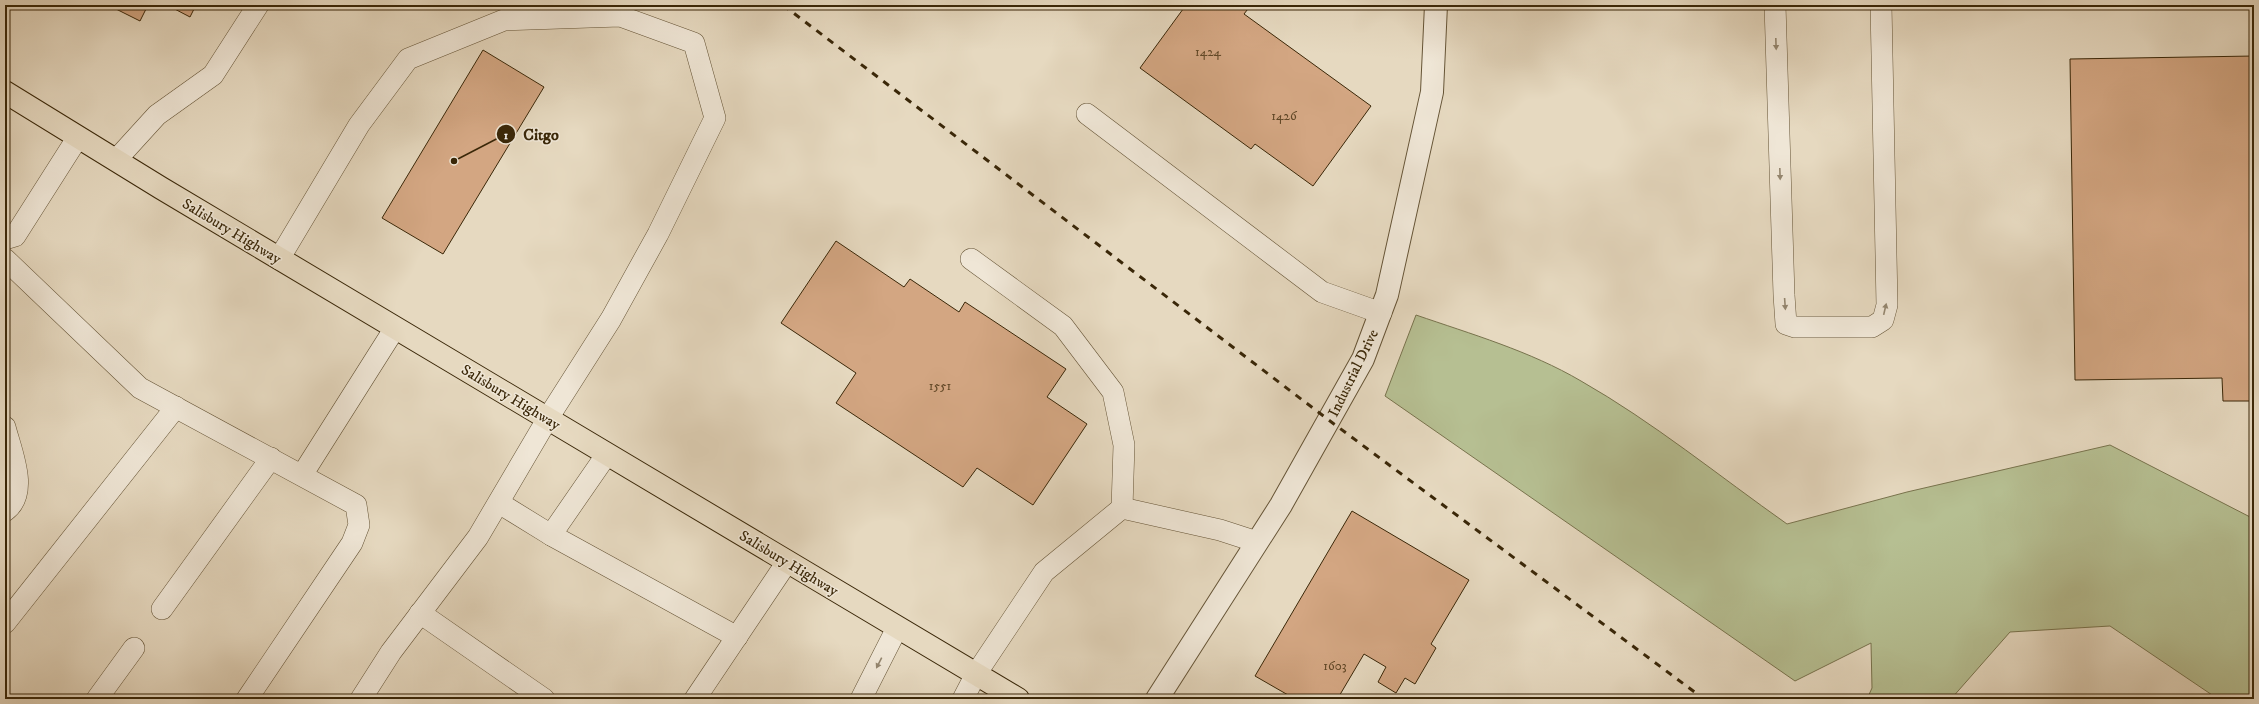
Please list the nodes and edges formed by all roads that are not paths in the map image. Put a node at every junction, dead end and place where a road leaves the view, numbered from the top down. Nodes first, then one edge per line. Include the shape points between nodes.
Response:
1 (258, 5) edge
2 (1436, 5) edge
3 (1775, 5) edge
4 (1880, 5) edge
5 (5, 92) edge
6 (1087, 114) dead end
7 (78, 137) junction
8 (116, 160) junction
9 (5, 239) edge
10 (5, 259) edge
11 (279, 259) junction
12 (972, 259) dead end
13 (1381, 313) junction
14 (395, 328) junction
15 (176, 407) junction
16 (548, 418) junction
17 (5, 427) edge
18 (607, 454) junction
19 (271, 458) junction
20 (302, 475) junction
21 (499, 503) junction
22 (1122, 508) junction
23 (5, 511) edge
24 (551, 535) junction
25 (1257, 542) junction
26 (788, 562) junction
27 (162, 609) dead end
28 (420, 613) junction
29 (5, 623) edge
30 (897, 628) junction
31 (737, 637) junction
32 (134, 648) dead end
33 (976, 674) junction
34 (97, 699) edge
35 (247, 699) edge
36 (360, 699) edge
37 (544, 699) edge
38 (695, 699) edge
39 (861, 699) edge
40 (963, 699) edge
41 (1018, 699) edge
42 (1157, 699) edge

1 - 8 lane via 213,75 157,115
2 - 13 street, Industrial Drive via 1432,92 1410,200
3 -> 4 lane via 1784,295 1786,324 1795,327 1872,327 1882,320 1887,305
5 - 7 highway, Salisbury Highway
6 - 13 lane via 1322,292
7 - 8 highway, Salisbury Highway
7 - 9 lane via 14,236
8 - 11 highway, Salisbury Highway
10 - 15 lane via 140,388
11 - 14 highway, Salisbury Highway
11 - 16 lane via 359,125 408,59 504,20 620,16 694,43 715,118 658,234 612,319
12 - 22 lane via 1063,326 1113,392 1124,445
13 - 25 street, Industrial Drive via 1363,359 1330,421
14 - 16 highway, Salisbury Highway
14 - 20 lane
15 - 19 lane
15 - 29 lane
16 - 18 highway, Salisbury Highway
16 - 21 lane
17 - 23 lane via 18,487 13,506
18 - 24 lane
18 - 26 highway, Salisbury Highway
19 - 20 lane
19 - 27 lane
20 - 35 lane via 356,505 359,525 352,543
21 - 24 lane
21 - 28 lane via 478,537
22 - 25 lane via 1220,530
22 - 33 lane via 1044,572
24 - 31 lane
25 - 42 street, Industrial Drive
26 - 30 highway, Salisbury Highway
26 - 31 lane
28 - 36 lane
28 - 37 lane
30 - 33 highway, Salisbury Highway
30 -> 39 lane
31 - 38 lane
32 - 34 lane
33 - 40 lane
33 - 41 highway, Salisbury Highway

